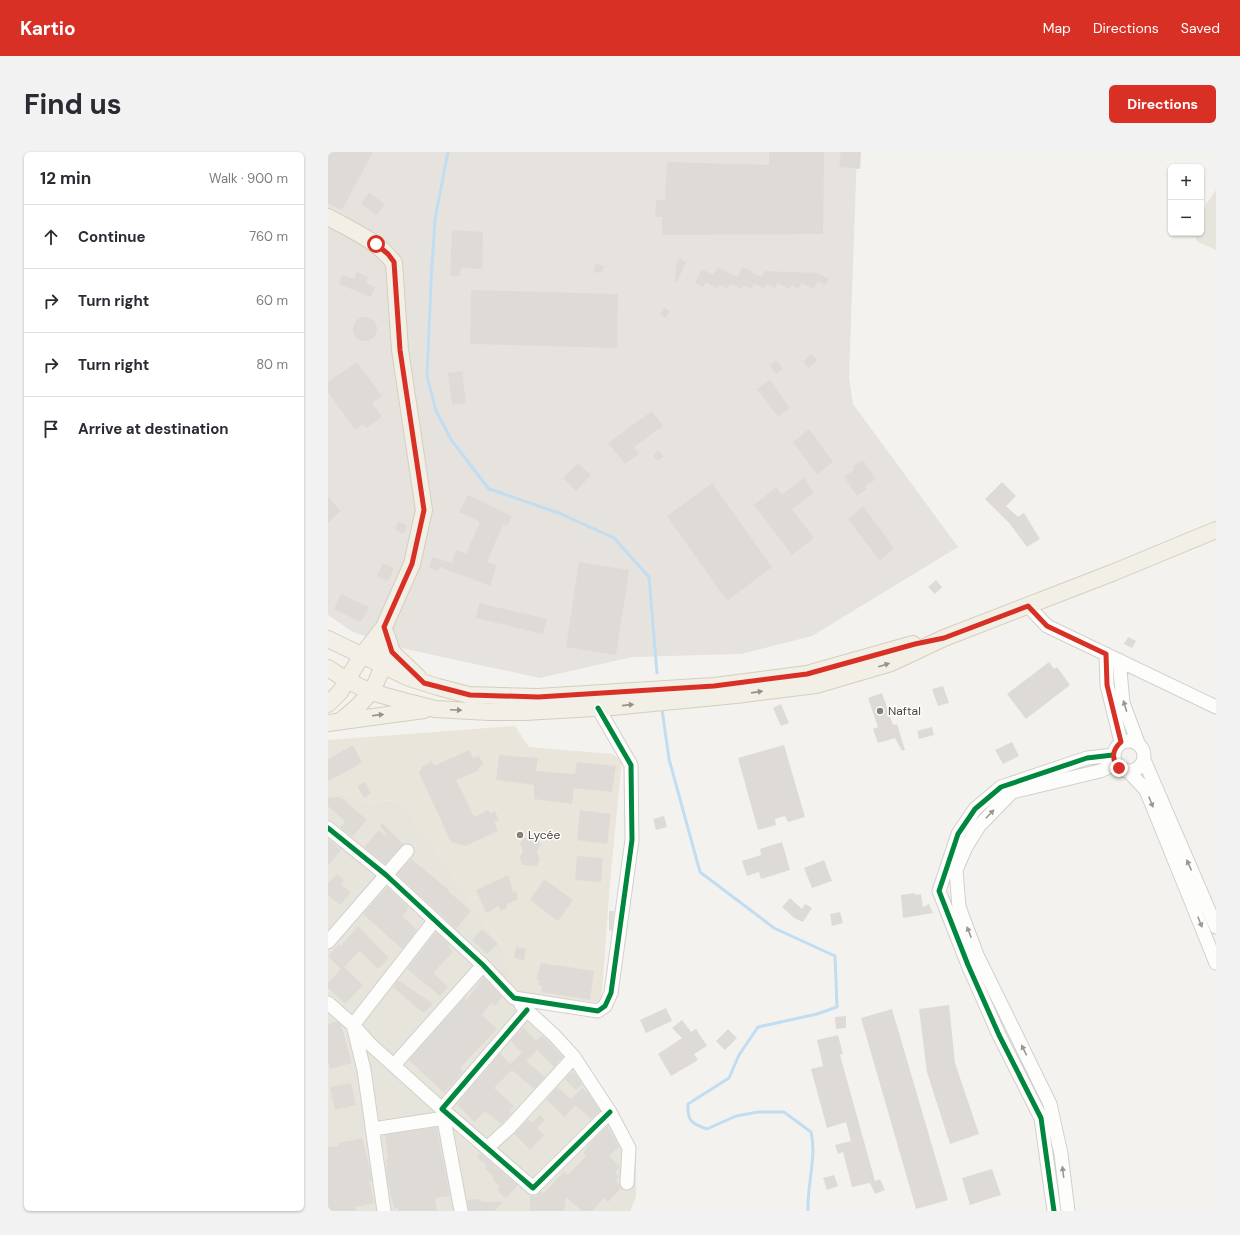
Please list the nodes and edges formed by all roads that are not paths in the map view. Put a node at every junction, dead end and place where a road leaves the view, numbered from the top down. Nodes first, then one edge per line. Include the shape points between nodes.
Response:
1 (328, 217) edge
2 (1216, 530) edge
3 (1028, 606) junction
4 (384, 627) junction
5 (944, 638) junction
6 (333, 642) edge
7 (1106, 654) junction
8 (362, 655) junction
9 (1119, 660) junction
10 (382, 665) junction
11 (328, 668) edge
12 (346, 680) junction
13 (424, 683) junction
14 (371, 692) junction
15 (328, 704) edge
16 (1216, 707) edge
17 (598, 708) junction
18 (435, 709) junction
19 (334, 722) edge
20 (1121, 742) junction
21 (1138, 743) junction
22 (1114, 759) junction
23 (1144, 760) junction
24 (1128, 771) junction
25 (328, 828) edge
26 (408, 851) dead end
27 (386, 875) junction
28 (434, 921) junction
29 (1216, 927) edge
30 (328, 942) edge
31 (1216, 963) edge
32 (483, 964) junction
33 (514, 998) junction
34 (328, 1003) edge
35 (527, 1010) junction
36 (353, 1025) junction
37 (574, 1057) junction
38 (394, 1065) junction
39 (610, 1112) junction
40 (444, 1114) junction
41 (373, 1129) junction
42 (488, 1147) junction
43 (627, 1183) dead end
44 (384, 1211) edge
45 (461, 1211) edge
46 (1054, 1211) edge
47 (1068, 1211) edge

1 - 4 main road via 376,244 394,262 400,350 424,510 412,564
2 - 3 main road
3 - 5 main road
3 - 7 street via 1047,626
4 - 6 main road via 364,644 356,646
4 - 8 main road
4 - 10 main road
4 - 13 main road via 392,652
5 - 13 main road via 807,674 714,686 538,697 470,695
17 -> 5 main road via 816,685 891,663
6 - 8 main road
7 - 9 street
7 - 20 street via 1107,685
8 - 10 main road
8 - 12 main road
9 - 16 street
21 -> 9 street via 1123,703
10 - 13 main road
10 - 14 main road
11 - 12 main road
12 - 14 main road
12 - 15 main road via 340,692
14 - 18 main road
14 - 19 main road via 363,703
18 -> 17 main road via 525,712
17 - 33 street via 631,765 632,840 611,993 605,1006 598,1011
19 -> 18 main road
20 - 21 street via 1130,740
20 - 22 street via 1114,750
21 - 23 street via 1143,749
22 - 24 street via 1123,770
22 - 46 street via 1087,758 1001,787 975,809 958,834 939,891 992,1021 1041,1118
47 -> 22 street via 1061,1154 1050,1104 977,955 959,907 956,870 978,826 1012,792 1100,771
23 - 24 street via 1138,768
29 -> 23 street
24 -> 31 street via 1146,790
25 - 27 street
26 - 27 street
27 - 28 street
27 - 30 street
28 - 32 street
28 - 36 street
32 - 33 street
32 - 38 street
33 - 35 street
34 - 36 street
35 - 37 street
35 - 40 street
36 - 38 street
36 - 41 street via 364,1070
37 - 39 street
37 - 42 street via 509,1128
38 - 40 street
39 - 42 street via 533,1188
39 - 43 street via 629,1148
40 - 41 street
40 - 42 street
40 - 45 street
41 - 44 street

